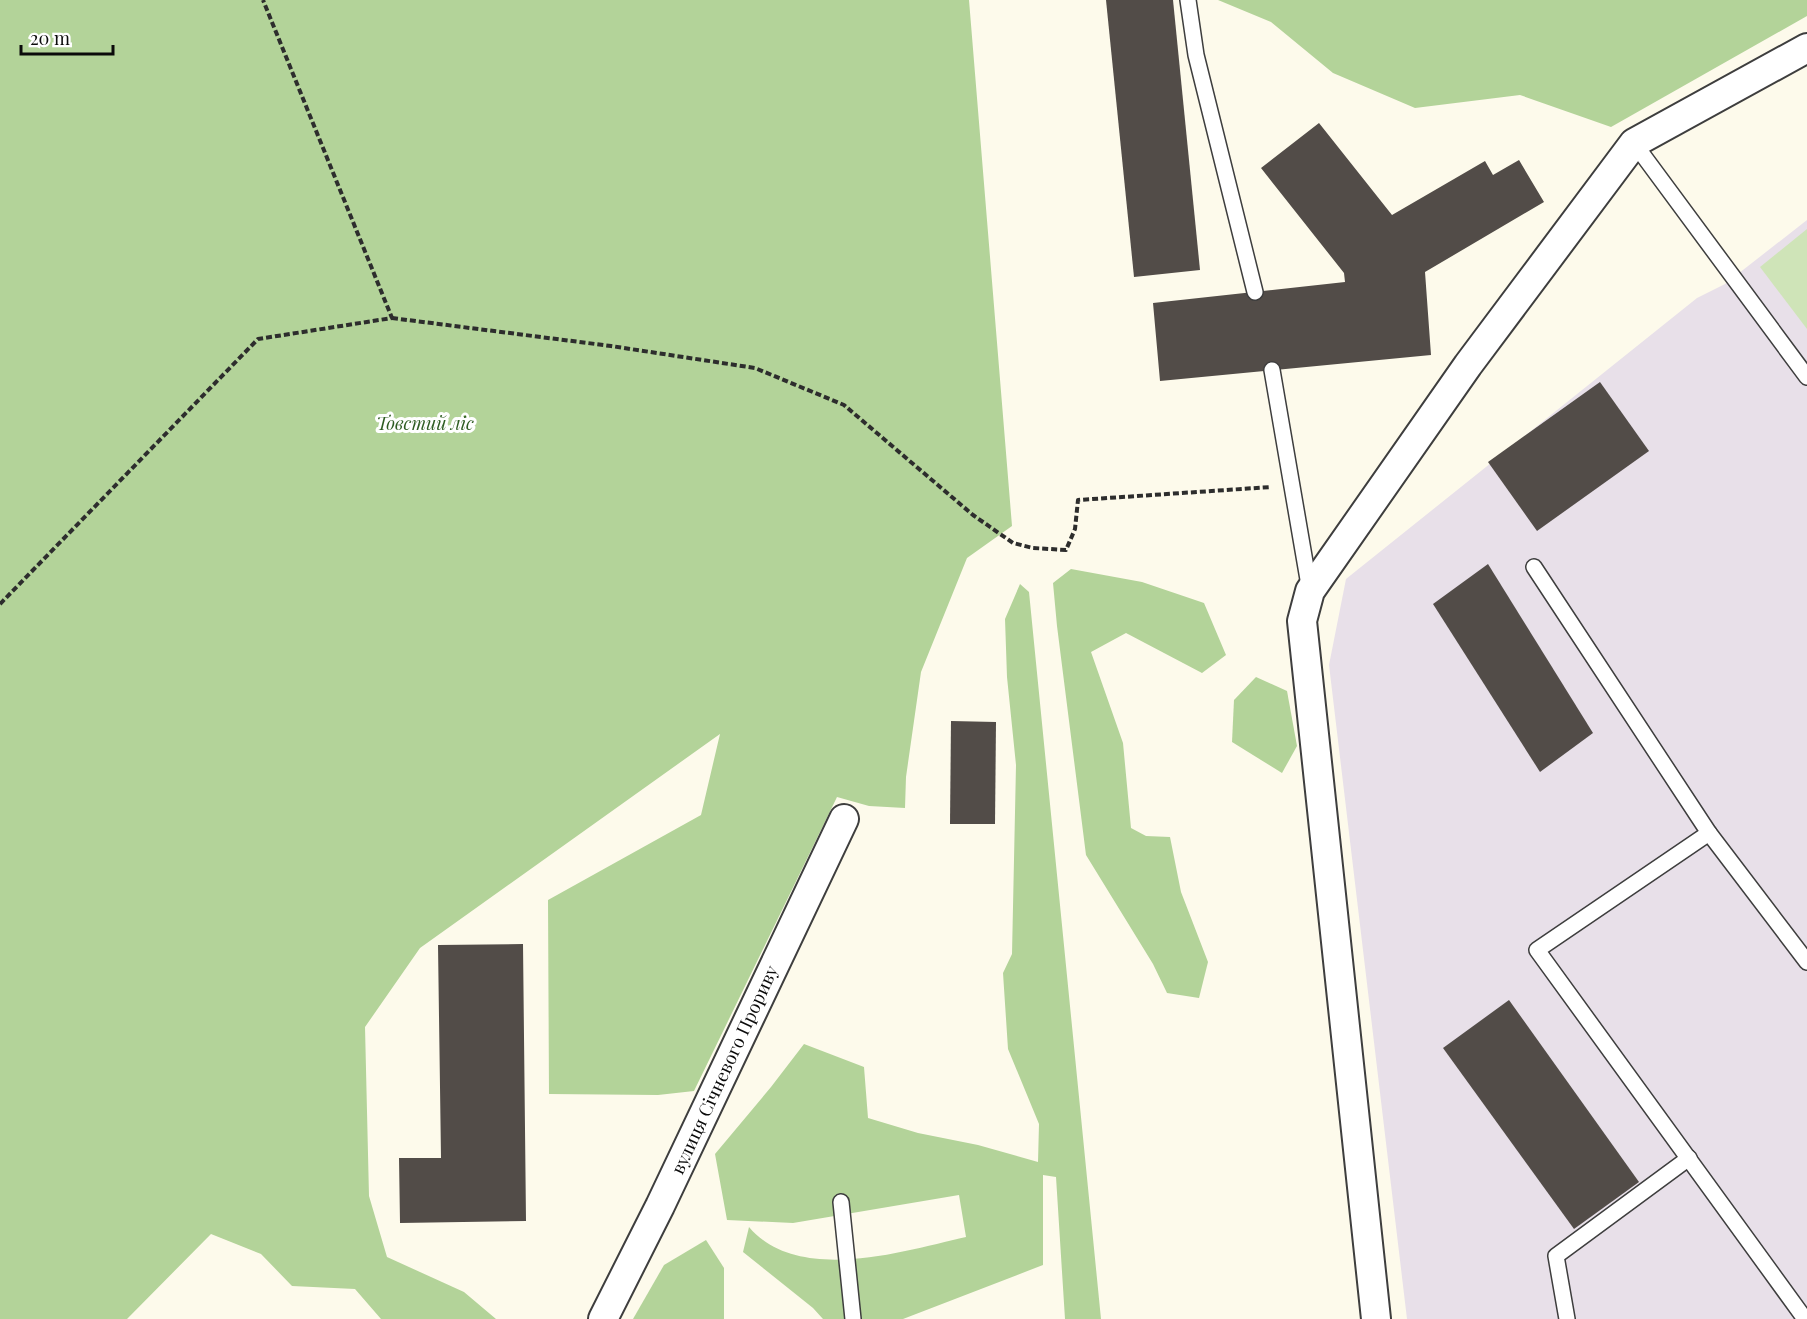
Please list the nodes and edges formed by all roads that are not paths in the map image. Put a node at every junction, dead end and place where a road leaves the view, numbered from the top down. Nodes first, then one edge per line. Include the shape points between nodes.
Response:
1 (1188, 0) edge
2 (1807, 48) edge
3 (1634, 143) junction
4 (1255, 292) dead end
5 (1272, 370) dead end
6 (1807, 377) edge
7 (1534, 567) dead end
8 (1310, 591) junction
9 (844, 819) dead end
10 (1709, 833) junction
11 (1807, 962) edge
12 (1689, 1158) junction
13 (841, 1202) dead end
14 (603, 1319) edge
15 (853, 1319) edge
16 (1376, 1319) edge
17 (1567, 1319) edge
18 (1805, 1319) edge

1 - 4 lane via 1196,55
2 - 3 street
3 - 6 lane
3 - 8 street via 1467,365
5 - 8 lane
7 - 10 lane
8 - 16 street via 1302,621
9 - 14 street, вулиця Січневого Прориву
10 - 11 lane
10 - 12 lane via 1538,950
12 - 17 lane via 1556,1256
12 - 18 lane
13 - 15 lane

